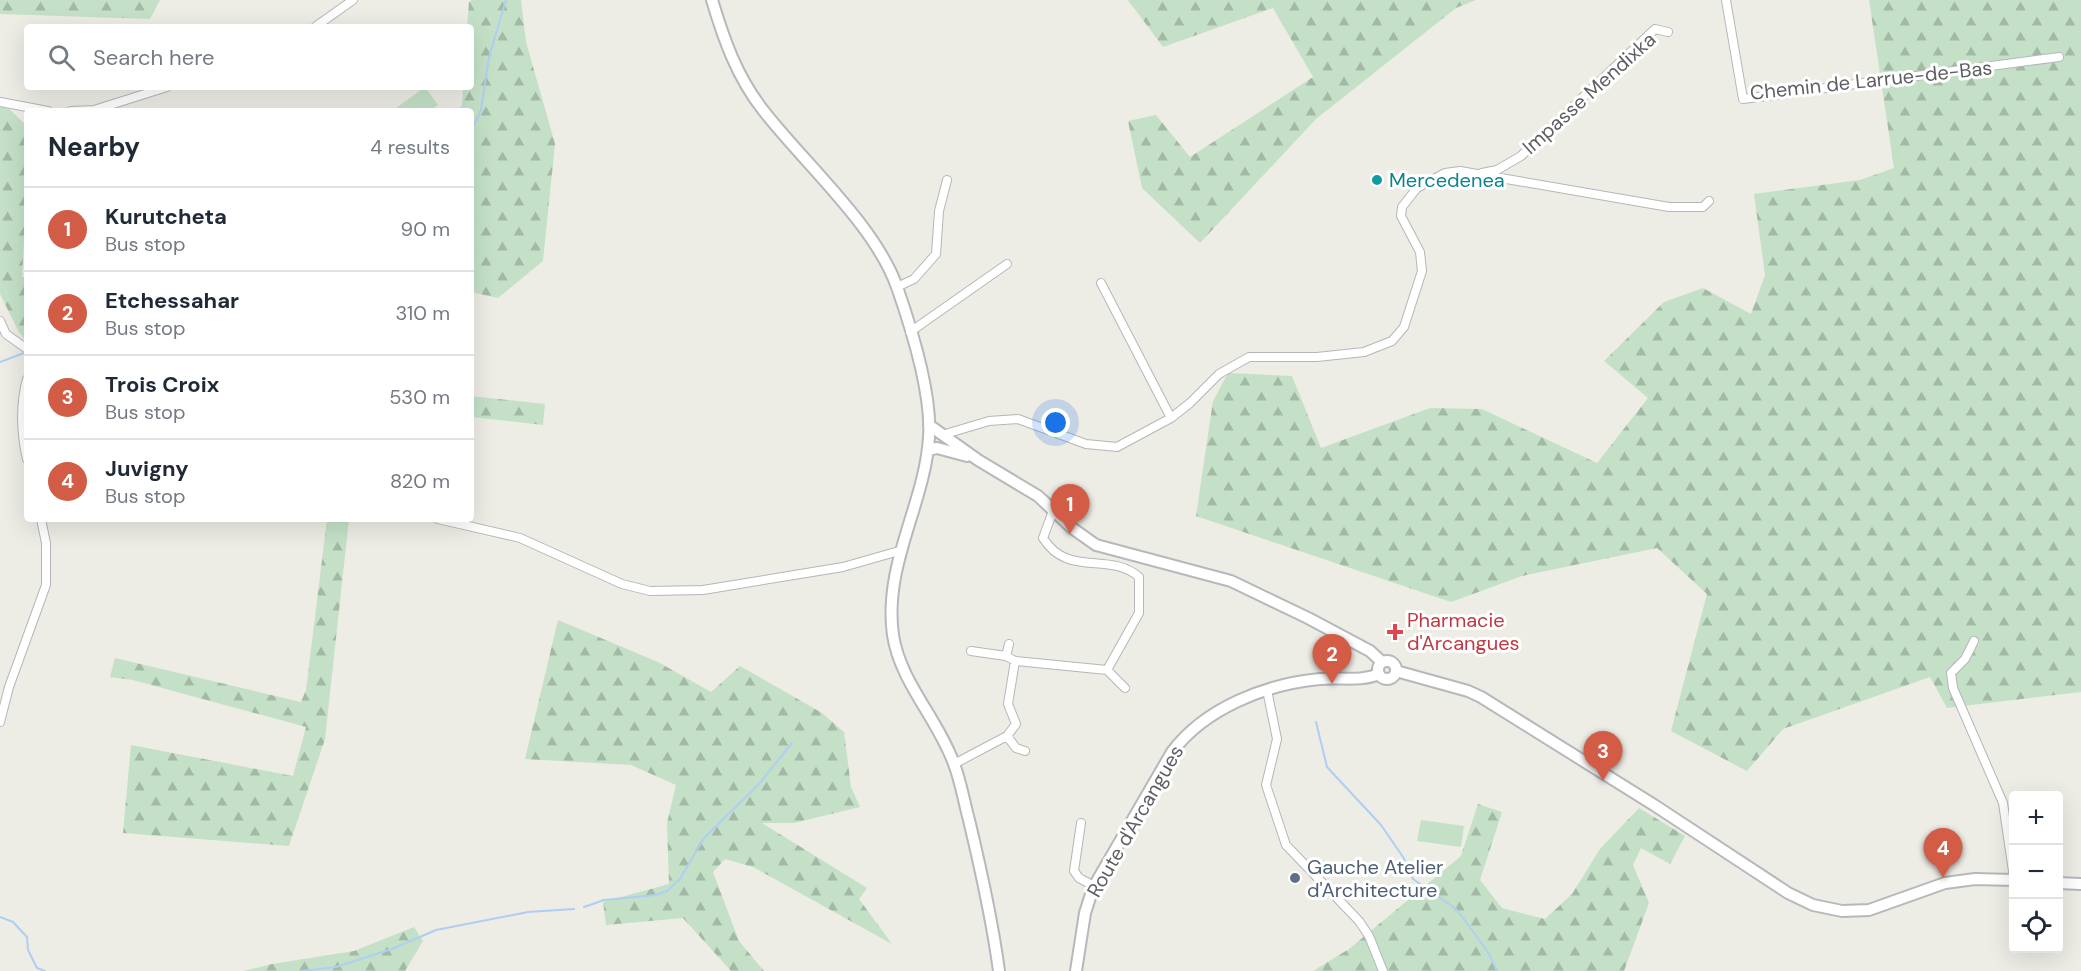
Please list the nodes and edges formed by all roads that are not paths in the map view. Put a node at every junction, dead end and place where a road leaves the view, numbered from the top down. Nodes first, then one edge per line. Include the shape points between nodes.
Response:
1 (353, 0) edge
2 (712, 0) edge
3 (1726, 0) edge
4 (319, 24) edge
5 (1668, 32) dead end
6 (2059, 57) dead end
7 (157, 90) edge
8 (0, 102) edge
9 (32, 108) edge
10 (100, 108) edge
11 (1478, 174) junction
12 (947, 180) dead end
13 (1709, 201) dead end
14 (1007, 264) dead end
15 (1101, 283) dead end
16 (897, 287) junction
17 (0, 321) edge
18 (910, 332) junction
19 (3, 333) edge
20 (24, 347) edge
21 (24, 390) edge
22 (1171, 418) junction
23 (929, 425) junction
24 (968, 426) junction
25 (24, 436) edge
26 (948, 439) junction
27 (941, 449) junction
28 (928, 450) junction
29 (978, 460) junction
30 (1053, 511) junction
31 (42, 522) edge
32 (451, 522) edge
33 (899, 551) junction
34 (1974, 641) dead end
35 (1009, 644) dead end
36 (971, 651) dead end
37 (1006, 656) junction
38 (1015, 661) junction
39 (1382, 662) junction
40 (1107, 670) junction
41 (1396, 671) junction
42 (1379, 674) junction
43 (1125, 688) dead end
44 (1267, 690) junction
45 (0, 722) edge
46 (1007, 736) junction
47 (1025, 751) dead end
48 (954, 764) junction
49 (1081, 823) dead end
50 (2009, 849) edge
51 (2009, 879) edge
52 (2063, 883) edge
53 (2081, 884) edge
54 (1094, 886) junction
55 (999, 971) edge
56 (1076, 971) edge
57 (1383, 971) edge

1 - 4 street
2 - 16 street via 731,56 752,95 875,247
3 - 6 street, Chemin de Larrue-de-Bas via 1743,99
5 - 11 street, Impasse Mendixka via 1654,29 1521,156 1497,170
7 - 10 street
8 - 9 street
11 - 13 street via 1688,209 1703,207
11 - 22 street via 1445,174 1417,188 1402,207 1401,216 1420,252 1422,271 1404,327 1392,341 1364,352 1249,357 1219,374
12 - 16 street via 939,212 936,254 914,279
14 - 18 street
15 - 22 street
16 - 18 street
17 - 19 street
18 - 23 street via 924,383
19 - 20 street
21 - 25 street
22 - 24 street via 1117,447 1086,444 1018,419
23 - 26 street
23 - 28 street
24 - 26 street
24 - 26 street
26 - 27 street
26 - 29 street
27 - 28 street
27 - 29 street
28 - 33 street
29 - 30 street via 1015,481
30 - 39 street via 1096,544 1231,581 1370,651
30 - 40 street via 1043,538 1052,551 1070,561 1128,567 1139,577 1139,613
31 - 45 street via 46,585
32 - 33 street via 520,538 622,584 650,591 703,590 843,567
33 - 48 street via 892,617 896,651
34 - 50 street via 1965,659 1951,673 1953,688 2003,803
35 - 37 street
36 - 37 street
37 - 38 street
38 - 40 street
38 - 46 street via 1008,704 1016,724
39 - 41 street via 1391,661
39 - 42 street
40 - 43 street
41 - 42 street via 1389,679
41 - 51 street via 1481,697 1776,886 1820,907 1869,910 1928,888 1964,880
42 - 44 street, Route d'Arcangues via 1365,680 1319,679
44 - 54 street, Route d'Arcangues via 1216,713 1179,742
44 - 57 street via 1277,739 1266,785 1286,845 1359,921
46 - 47 street via 1016,748
46 - 48 street
48 - 55 street via 992,914
49 - 54 street via 1074,871
52 - 53 street
54 - 56 street, Route d'Arcangues via 1085,913

